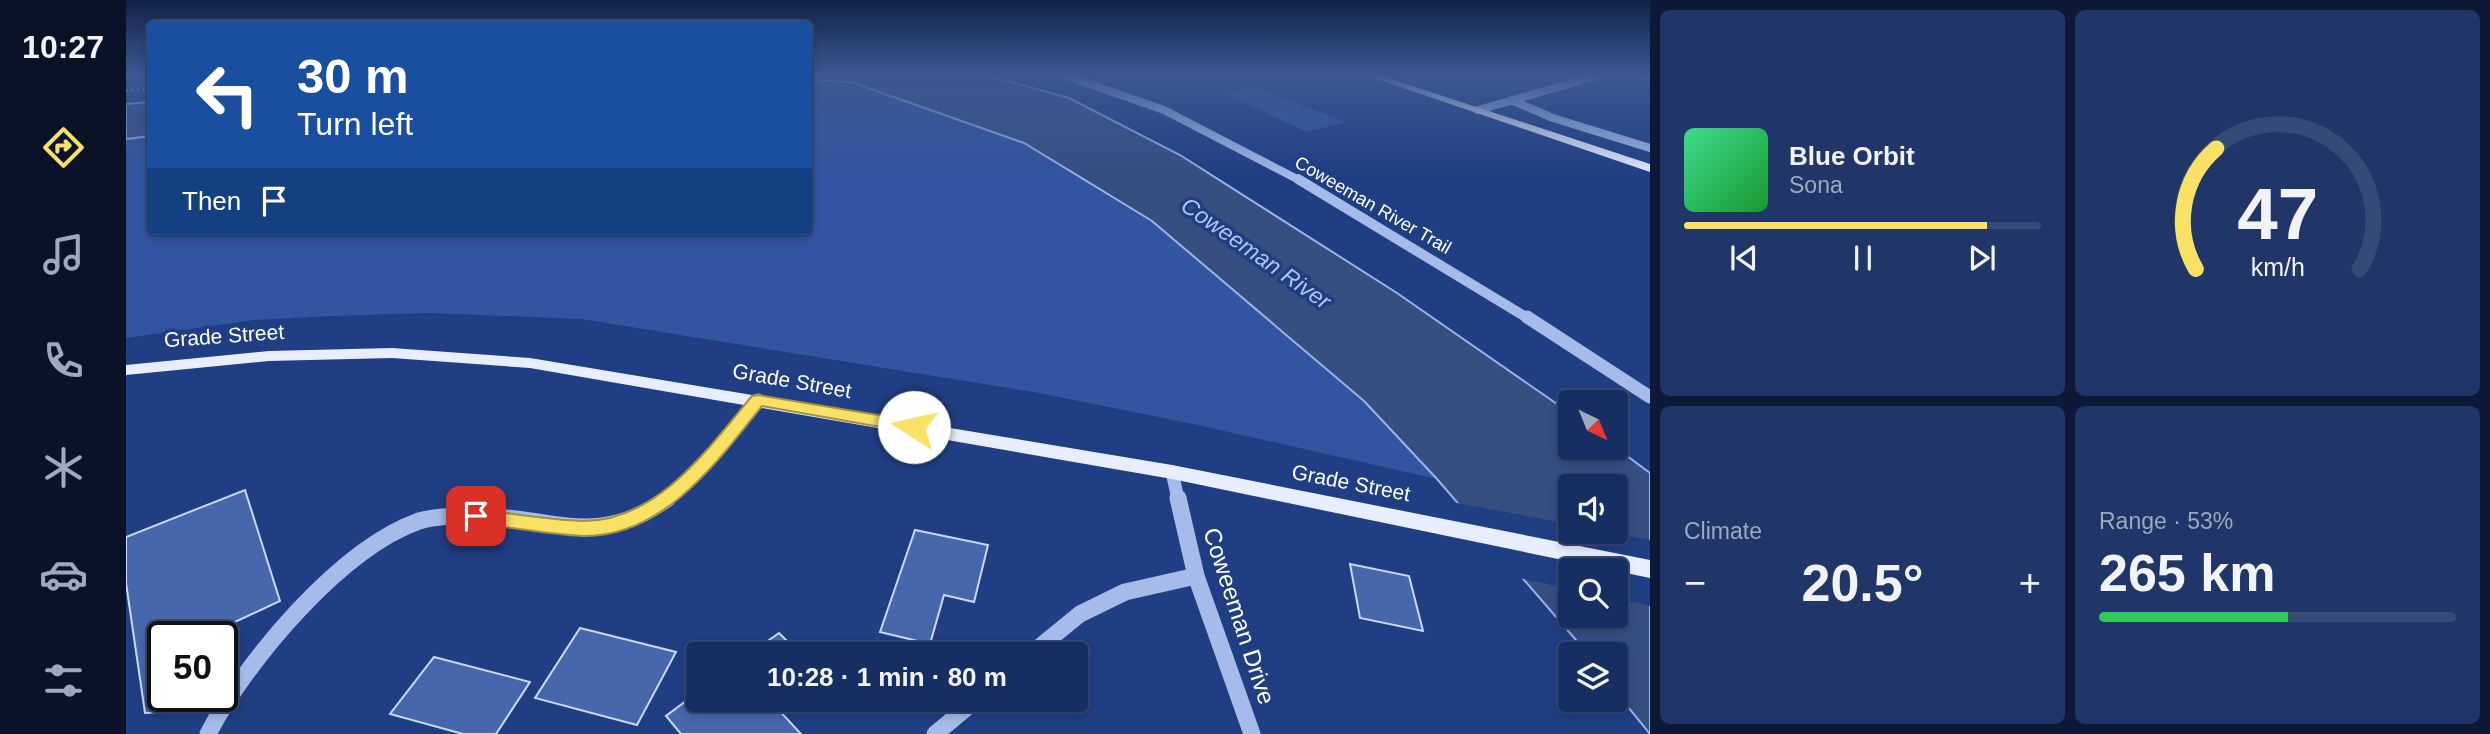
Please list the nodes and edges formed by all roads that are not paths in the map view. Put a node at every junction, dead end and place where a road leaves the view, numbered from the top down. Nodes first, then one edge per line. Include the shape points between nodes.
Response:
1 (1161, 109) edge
2 (1533, 109) edge
3 (1478, 110) edge
4 (1650, 148) edge
5 (1650, 168) edge
6 (126, 370) edge
7 (1650, 397) edge
8 (758, 400) junction
9 (1172, 472) junction
10 (1650, 569) edge
11 (1196, 576) junction
12 (1046, 642) edge
13 (962, 712) edge
14 (208, 734) edge
15 (935, 734) edge
16 (1252, 734) edge

1 - 7 street, Coweeman River Trail via 1233,143 1471,280
2 - 4 lane
3 - 5 main road
6 - 8 main road, Grade Street via 269,356 405,353 530,363
8 - 9 main road, Grade Street
8 - 14 lane via 710,459 671,495 621,522 584,528 464,517 418,521 380,541 340,570 284,627 217,711
9 - 10 main road, Grade Street
9 - 11 street, Coweeman Drive
11 - 12 street via 1125,592 1080,614
11 - 16 street, Coweeman Drive
13 - 15 street

